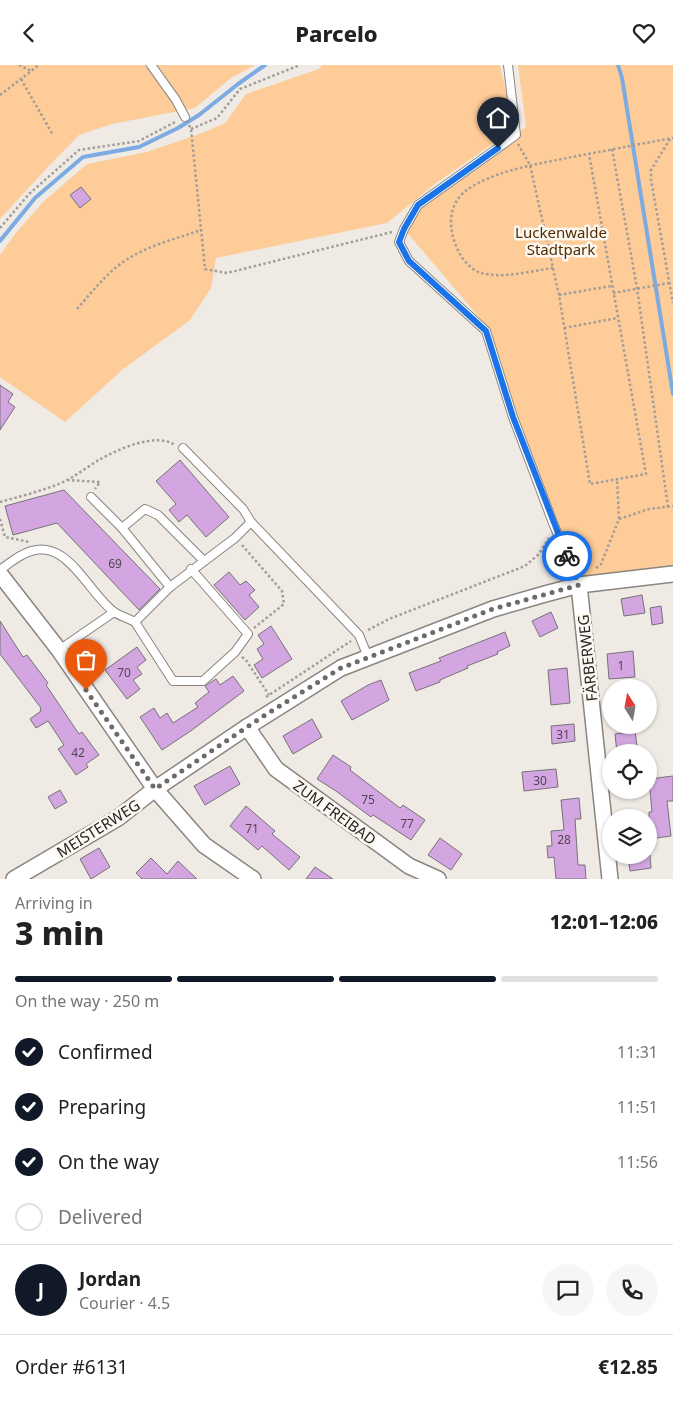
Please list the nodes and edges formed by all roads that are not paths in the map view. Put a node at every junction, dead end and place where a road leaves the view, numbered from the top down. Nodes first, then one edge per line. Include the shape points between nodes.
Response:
1 (151, 65) edge
2 (508, 65) edge
3 (185, 117) road end
4 (184, 449) road end
5 (90, 497) road end
6 (251, 523) junction
7 (122, 528) junction
8 (204, 561) junction
9 (191, 569) junction
10 (0, 572) edge
11 (673, 574) edge
12 (579, 585) junction
13 (170, 587) junction
14 (114, 613) junction
15 (135, 622) junction
16 (59, 650) junction
17 (368, 657) junction
18 (247, 727) junction
19 (155, 789) junction
20 (14, 879) edge
21 (253, 879) edge
22 (438, 879) edge
23 (610, 879) edge

1 - 3 lane
2 - 12 lane via 515,136 418,205 399,242 409,261 486,331 513,417
4 - 6 lane via 243,509
5 - 7 lane
6 - 8 lane
6 - 17 lane via 358,635
7 - 8 lane via 145,509 158,515
7 - 13 lane
8 - 9 lane
9 - 13 lane
9 - 15 lane via 248,634 235,652 203,681 173,681
10 - 14 lane via 22,555 52,550 59,553
10 - 16 street
11 - 12 street, MEISTERWEG
12 - 17 street, MEISTERWEG via 493,609
12 - 23 street, FÄRBERWEG
13 - 15 lane
14 - 15 lane
14 - 16 lane
16 - 19 street
17 - 18 street, MEISTERWEG via 341,668
18 - 19 street, MEISTERWEG
18 - 22 street, ZUM FREIBAD via 276,769 410,866
19 - 20 street, MEISTERWEG via 118,818
19 - 21 street via 204,845

